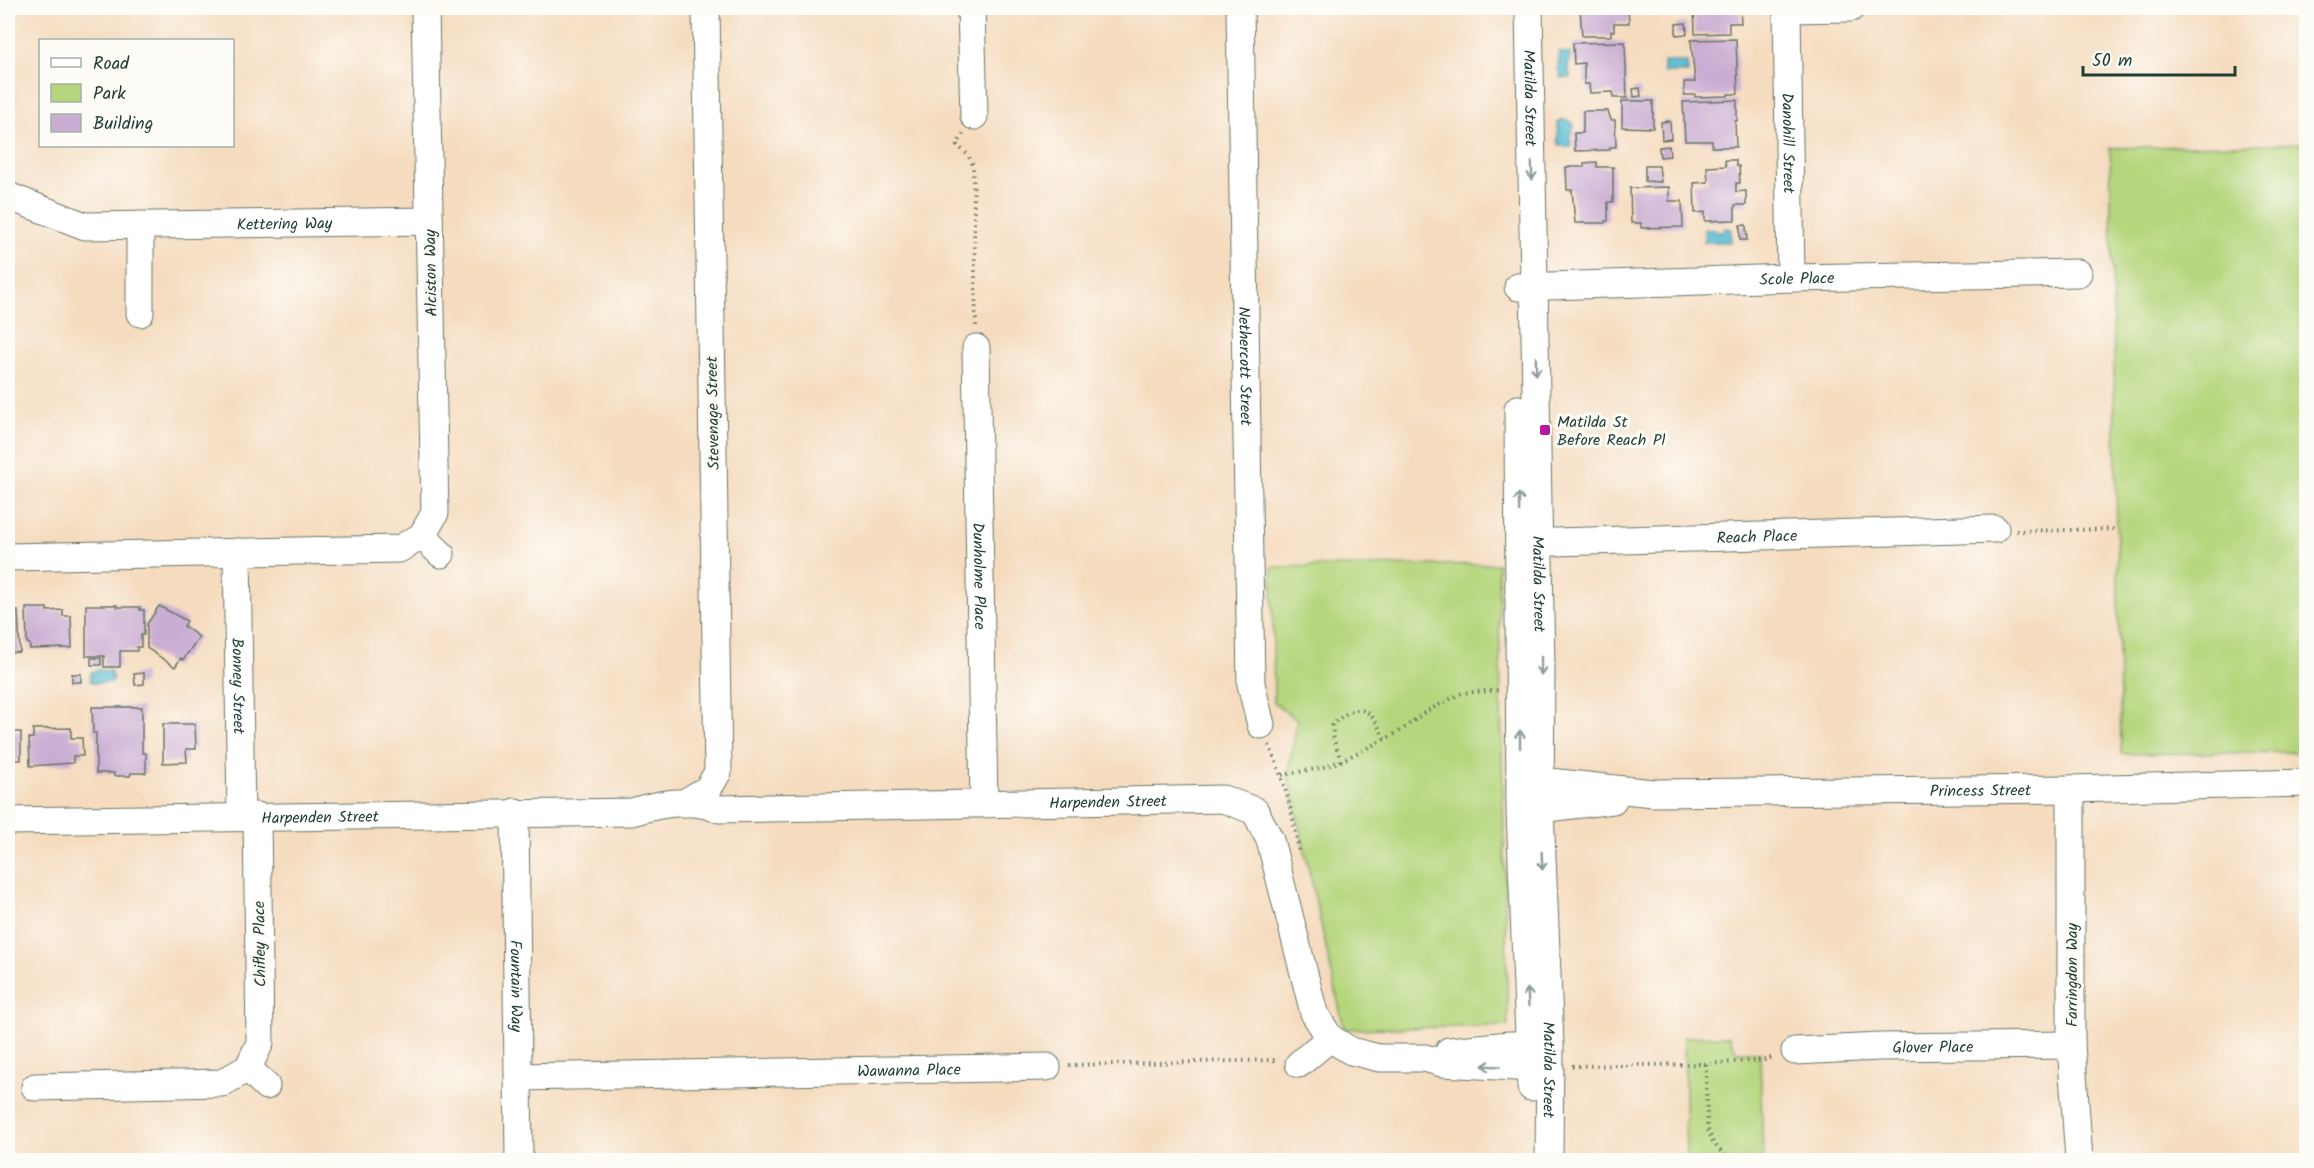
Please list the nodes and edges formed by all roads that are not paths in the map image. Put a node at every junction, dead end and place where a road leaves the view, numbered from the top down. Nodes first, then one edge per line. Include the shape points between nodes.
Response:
1 (425, 8) edge
2 (706, 8) edge
3 (971, 8) edge
4 (1240, 8) edge
5 (1511, 8) edge
6 (1529, 8) edge
7 (1787, 8) edge
8 (1851, 8) edge
9 (974, 116) road end
10 (8, 196) edge
11 (429, 220) junction
12 (140, 225) junction
13 (2078, 273) dead end
14 (1791, 278) junction
15 (1525, 287) junction
16 (140, 314) dead end
17 (976, 348) road end
18 (1995, 529) road end
19 (1529, 542) junction
20 (237, 552) junction
21 (8, 557) edge
22 (1260, 725) road end
23 (1530, 781) junction
24 (2307, 783) edge
25 (2071, 789) junction
26 (1653, 794) junction
27 (684, 803) junction
28 (984, 804) junction
29 (719, 809) junction
30 (1530, 811) junction
31 (514, 812) junction
32 (632, 812) junction
33 (249, 817) junction
34 (8, 821) edge
35 (1330, 1038) junction
36 (2071, 1045) junction
37 (1795, 1051) road end
38 (1542, 1058) junction
39 (1299, 1064) road end
40 (1047, 1067) road end
41 (519, 1077) junction
42 (35, 1087) dead end
43 (519, 1161) edge
44 (1530, 1161) edge
45 (1549, 1161) edge
46 (2079, 1161) edge

1 - 11 street, Alciston Way
2 - 27 street, Stevenage Street via 718,772 708,789
3 - 9 street
4 - 22 street, Nethercott Street via 1251,684
5 - 15 street, Matilda Street
6 -> 15 street, Matilda Street
7 - 8 street
7 - 14 street, Danohill Street
10 - 12 street, Kettering Way via 85,226
11 - 12 street, Kettering Way
11 - 20 street, Alciston Way via 435,513 431,545
12 - 16 street
13 - 14 street, Scole Place
14 - 15 street, Scole Place
15 - 19 street, Matilda Street
17 - 28 street, Dunholme Place
18 - 19 street, Reach Place
19 - 23 street, Matilda Street
20 - 21 street, Alciston Way
20 - 33 street, Bonney Street
23 - 26 street, Princess Street
23 - 30 street, Matilda Street
24 - 25 street, Princess Street
25 - 26 street, Princess Street
25 - 36 street, Farringdon Way
26 - 30 street, Princess Street
27 - 29 street, Harpenden Street via 703,802
27 - 32 street, Harpenden Street via 652,805
28 - 29 street, Harpenden Street
28 - 35 street, Harpenden Street via 1223,799 1255,811 1270,840 1314,1013
29 - 32 street, Harpenden Street via 705,817 651,819
30 - 38 street, Matilda Street
31 - 32 street, Harpenden Street
31 - 33 street, Harpenden Street
31 - 41 street, Fountain Way
33 - 34 street, Harpenden Street
33 - 42 street, Chifley Place via 260,1043 257,1077 222,1083
35 - 38 street, Harpenden Street via 1351,1051 1379,1058 1425,1058 1442,1064
35 - 39 street
36 - 37 street, Glover Place
36 - 46 street, Farringdon Way
38 - 44 street, Matilda Street
38 - 45 street, Matilda Street
40 - 41 street, Wawanna Place
41 - 43 street, Fountain Way

